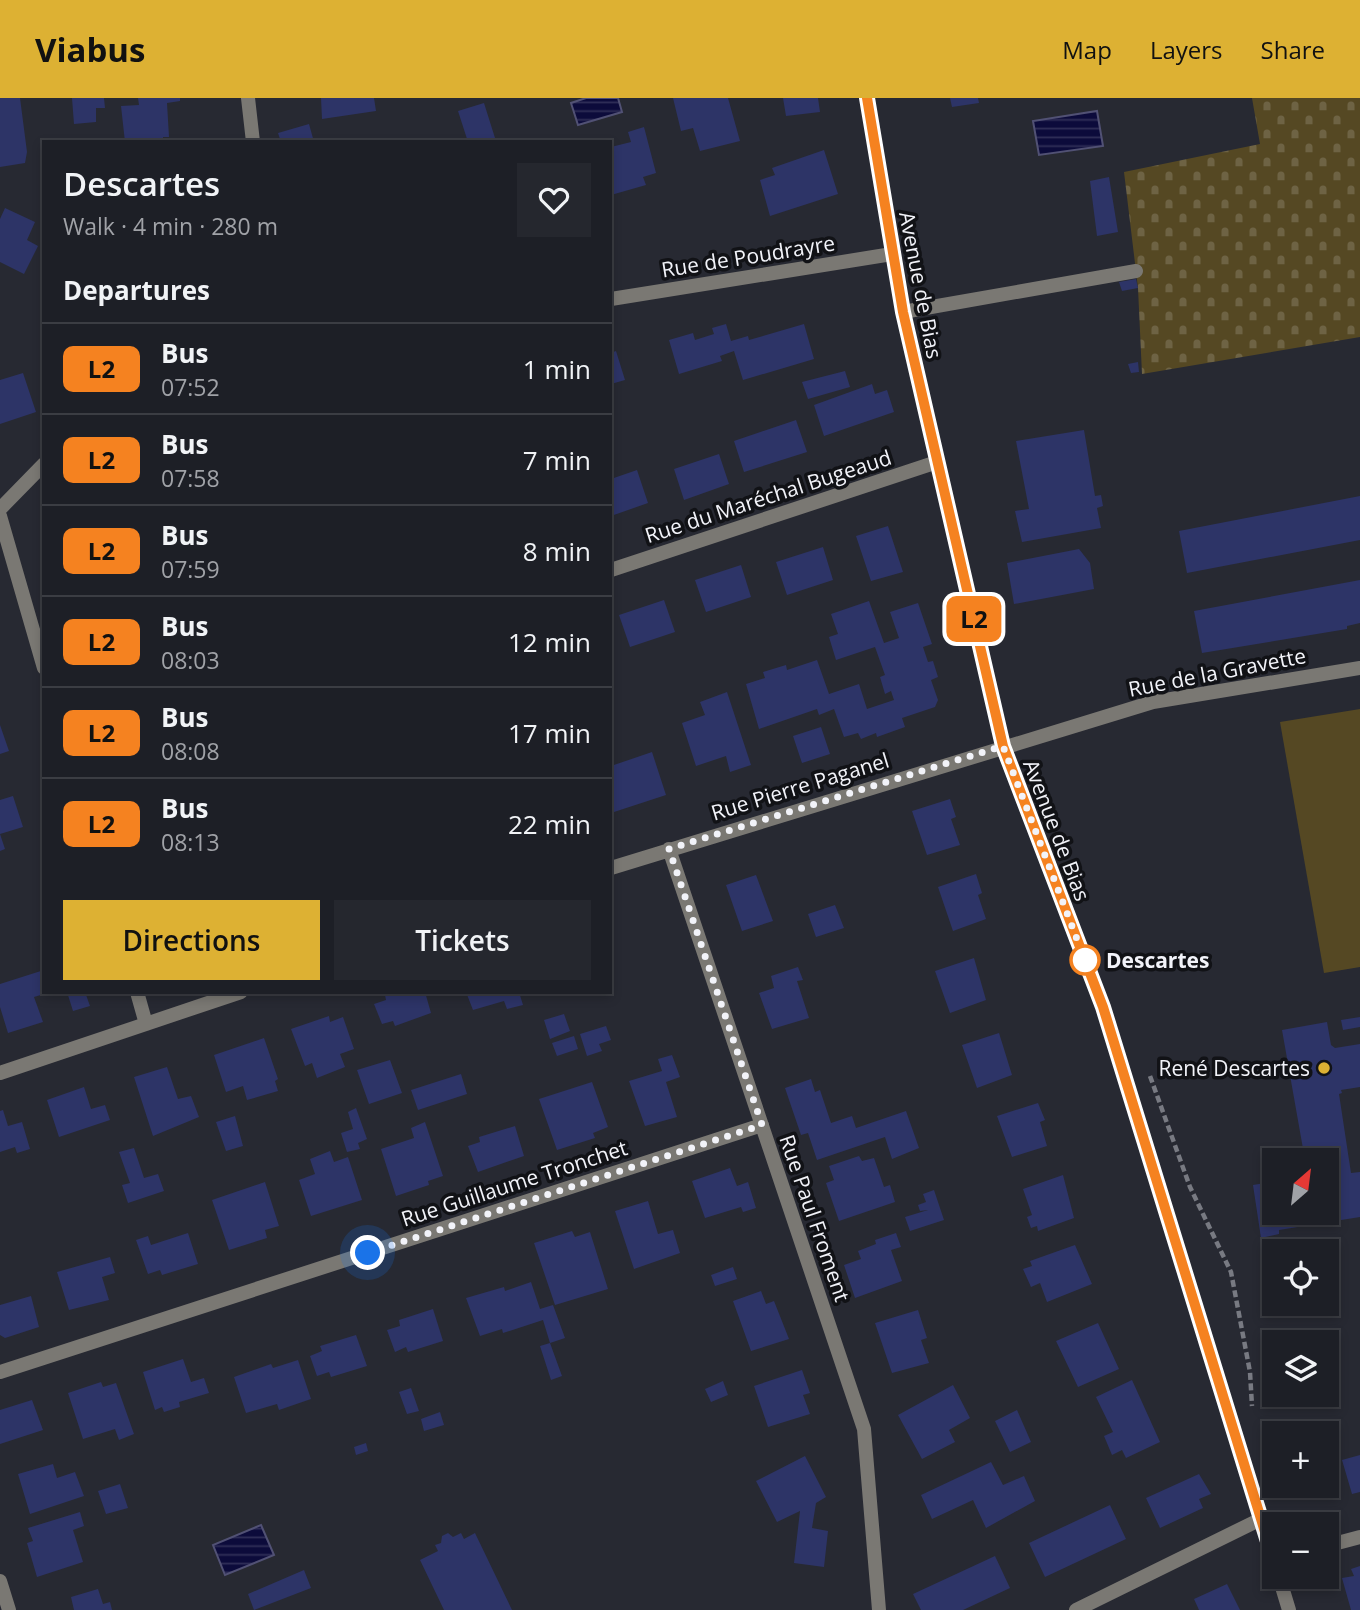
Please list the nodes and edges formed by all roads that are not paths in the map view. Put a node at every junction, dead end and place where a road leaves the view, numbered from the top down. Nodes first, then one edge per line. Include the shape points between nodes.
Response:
1 (248, 98) edge
2 (867, 98) edge
3 (253, 140) edge
4 (892, 254) junction
5 (1136, 271) dead end
6 (612, 299) edge
7 (903, 312) junction
8 (937, 462) junction
9 (42, 466) edge
10 (0, 509) edge
11 (0, 516) edge
12 (612, 570) edge
13 (42, 661) edge
14 (1360, 668) edge
15 (1003, 746) junction
16 (669, 849) junction
17 (612, 868) edge
18 (138, 994) edge
19 (235, 994) edge
20 (146, 1024) junction
21 (0, 1073) edge
22 (762, 1125) junction
23 (0, 1372) edge
24 (1261, 1518) junction
25 (1262, 1521) edge
26 (1360, 1537) edge
27 (1339, 1543) edge
28 (0, 1581) edge
29 (1283, 1589) edge
30 (9, 1610) edge
31 (879, 1610) edge
32 (1076, 1610) edge
33 (1289, 1610) edge

1 - 3 street
2 - 4 street, Avenue de Bias
4 - 6 street, Rue de Poudrayre
4 - 7 street, Avenue de Bias
5 - 7 street
7 - 8 street, Avenue de Bias
8 - 12 street, Rue du Maréchal Bugeaud
8 - 15 street, Avenue de Bias
9 - 10 street
11 - 13 street
14 - 15 street, Rue de la Gravette via 1153,702
15 - 16 street, Rue Pierre Paganel
15 - 24 street, Avenue de Bias via 1103,1007
16 - 17 street, Rue Pierre Paganel
16 - 22 street, Rue Paul Froment
18 - 20 street
19 - 20 street
20 - 21 street
22 - 23 street, Rue Guillaume Tronchet
22 - 31 street, Rue Paul Froment via 864,1429
24 - 25 street, Avenue de Bias
24 - 32 street
26 - 27 street
28 - 30 street
29 - 33 street

